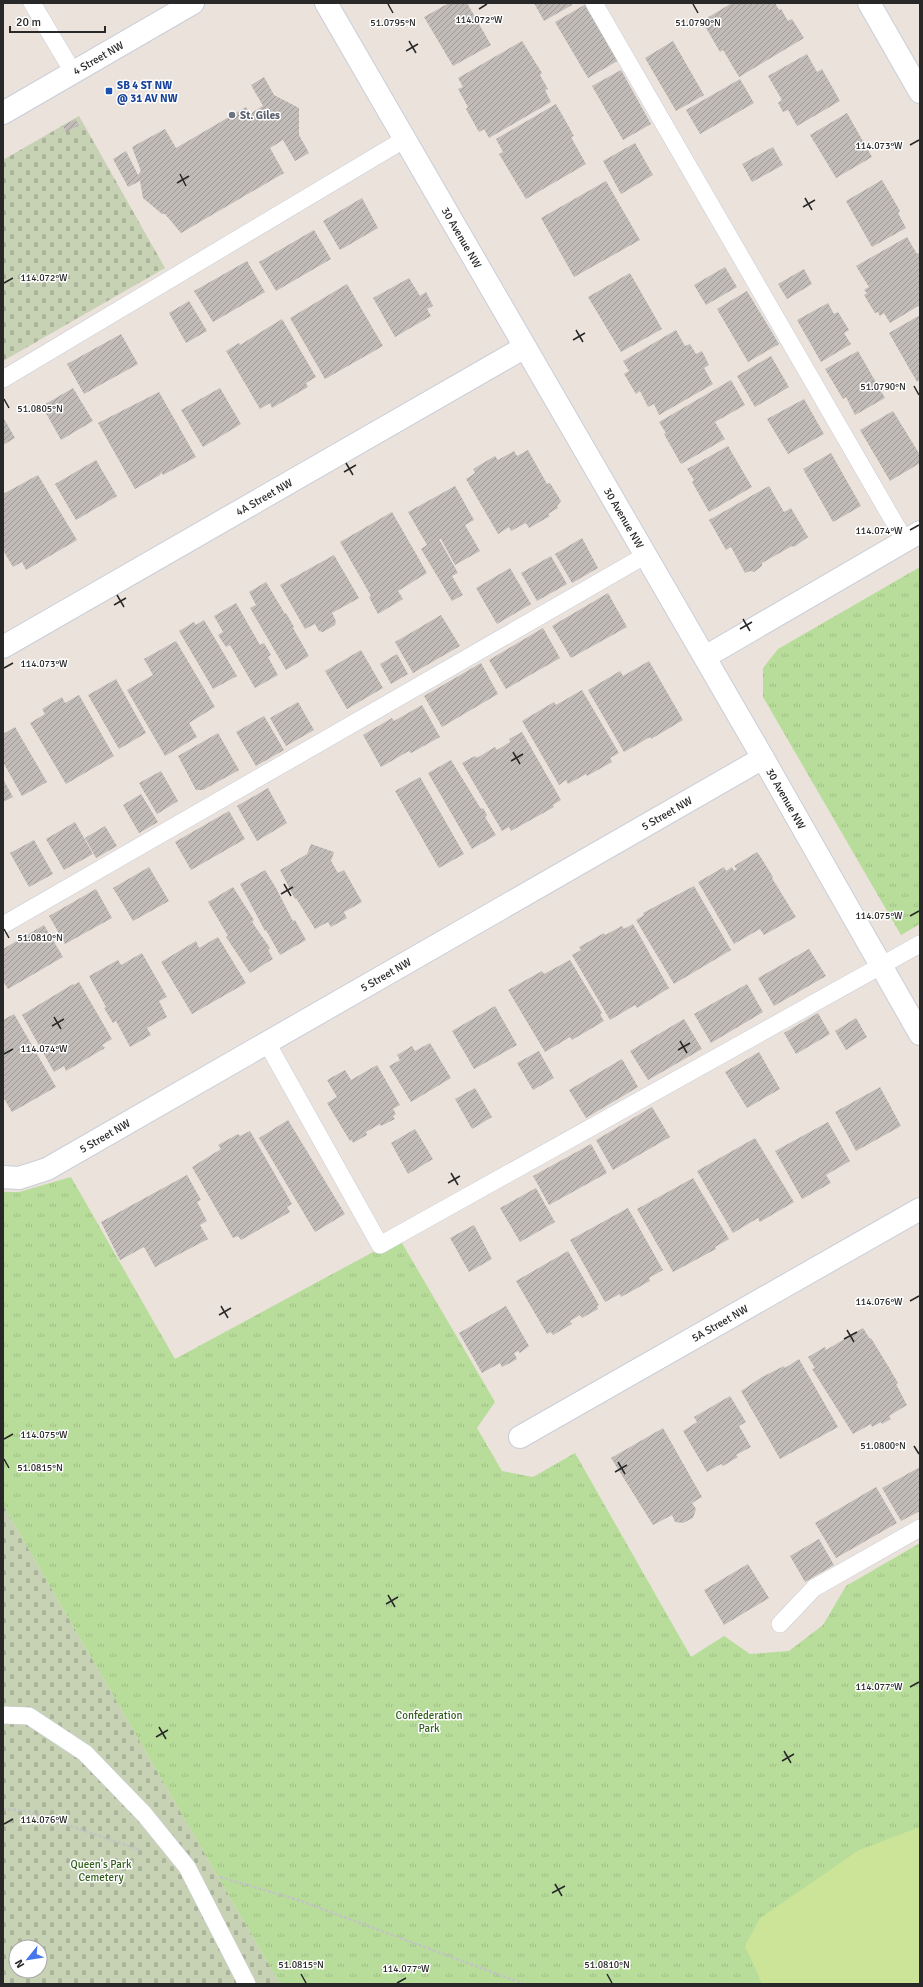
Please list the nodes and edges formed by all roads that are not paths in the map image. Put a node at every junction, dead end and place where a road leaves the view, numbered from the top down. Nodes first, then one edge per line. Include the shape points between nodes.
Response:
1 (32, 3) edge
2 (193, 3) edge
3 (326, 3) edge
4 (594, 3) edge
5 (869, 3) edge
6 (73, 72) junction
7 (920, 92) edge
8 (3, 113) edge
9 (405, 139) junction
10 (526, 347) junction
11 (3, 379) edge
12 (912, 536) edge
13 (646, 555) junction
14 (3, 647) edge
15 (704, 657) junction
16 (763, 758) junction
17 (3, 924) edge
18 (920, 944) edge
19 (882, 966) junction
20 (920, 1034) edge
21 (267, 1043) junction
22 (3, 1177) edge
23 (920, 1209) edge
24 (520, 1438) dead end
25 (920, 1528) edge
26 (780, 1624) dead end
27 (3, 1715) edge
28 (248, 1984) edge

1 - 6 lane
2 - 6 street, 4 Street NW
3 - 9 street, 30 Avenue NW
4 - 12 lane
5 - 7 street
6 - 8 street, 4 Street NW
9 - 10 street, 30 Avenue NW
9 - 11 lane
10 - 13 street, 30 Avenue NW
10 - 14 street, 4A Street NW
12 - 15 street
13 - 15 street, 30 Avenue NW
13 - 17 lane
15 - 16 street, 30 Avenue NW
16 - 19 street, 30 Avenue NW
16 - 21 street, 5 Street NW
18 - 19 lane
19 - 20 street, 30 Avenue NW
19 - 21 lane via 380,1245
21 - 22 street, 5 Street NW via 47,1169 19,1178
23 - 24 street, 5A Street NW
25 - 26 lane via 814,1588
27 - 28 lane via 29,1716 86,1753 144,1814 187,1867

